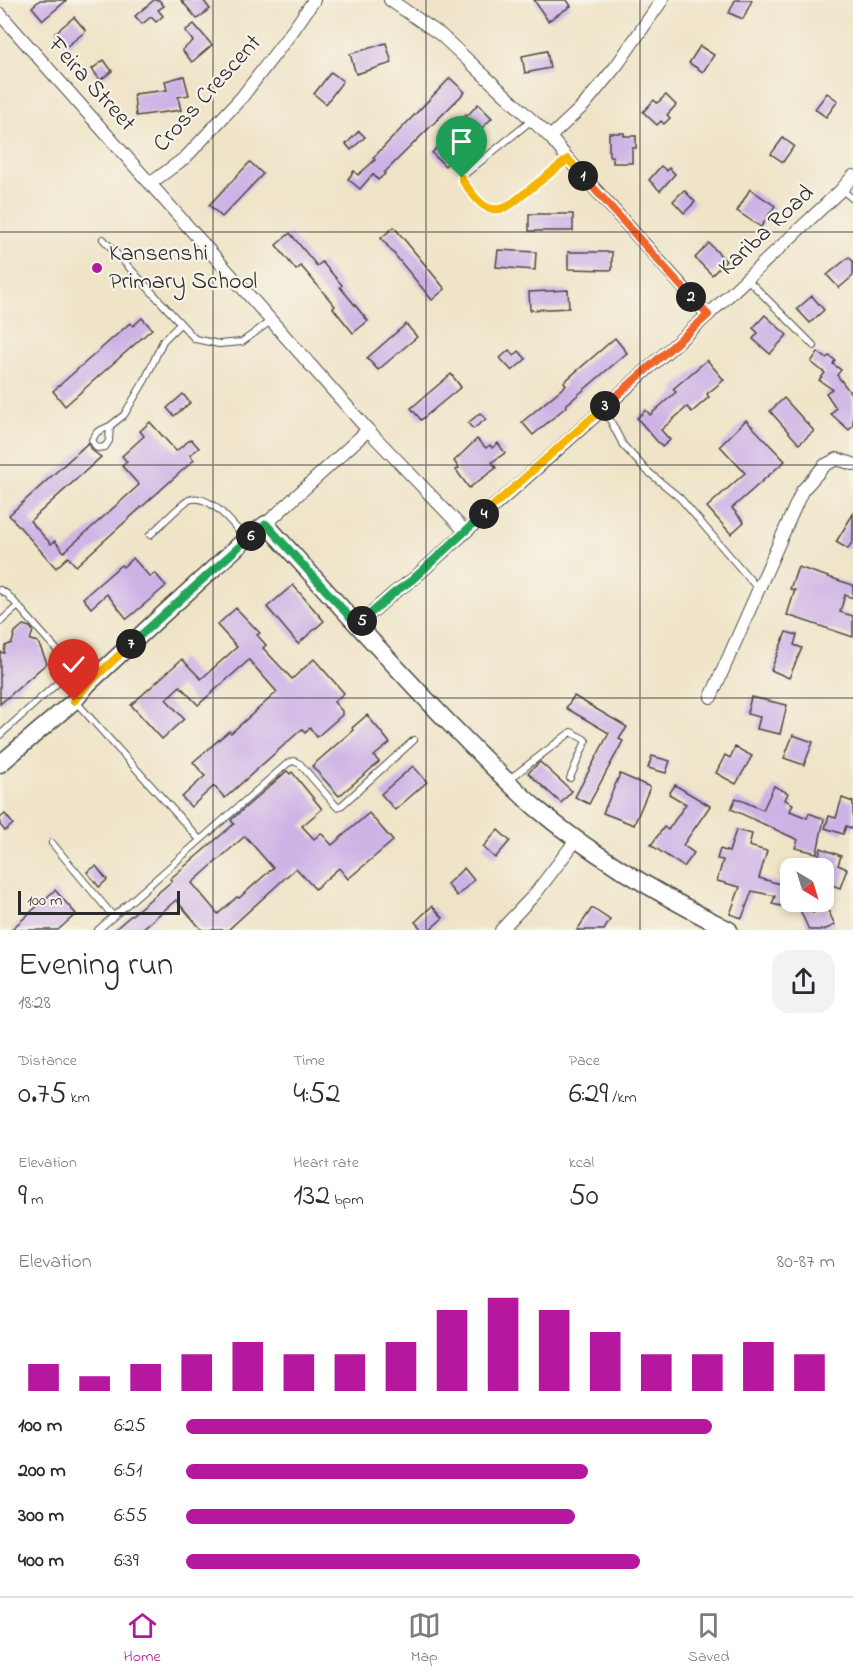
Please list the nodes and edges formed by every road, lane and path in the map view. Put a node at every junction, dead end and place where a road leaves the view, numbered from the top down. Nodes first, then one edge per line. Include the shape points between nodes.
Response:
1 (314, 0) edge
2 (390, 0) edge
3 (662, 0) edge
4 (0, 14) edge
5 (532, 120) junction
6 (550, 137) junction
7 (568, 159) junction
8 (853, 176) edge
9 (151, 183) junction
10 (841, 190) junction
11 (853, 199) edge
12 (103, 239) dead end
13 (746, 279) junction
14 (708, 315) junction
15 (272, 320) junction
16 (180, 324) junction
17 (813, 346) dead end
18 (604, 408) junction
19 (110, 426) dead end
20 (368, 429) junction
21 (853, 464) edge
22 (266, 524) junction
23 (465, 531) junction
24 (150, 535) dead end
25 (246, 539) junction
26 (0, 590) edge
27 (759, 590) junction
28 (18, 606) junction
29 (0, 622) edge
30 (357, 625) junction
31 (74, 668) junction
32 (88, 684) junction
33 (711, 697) dead end
34 (74, 701) junction
35 (0, 735) edge
36 (414, 740) dead end
37 (0, 765) edge
38 (570, 778) dead end
39 (506, 781) junction
40 (577, 839) junction
41 (200, 840) junction
42 (52, 843) dead end
43 (113, 916) junction
44 (98, 930) edge
45 (501, 930) edge
46 (729, 930) edge

1 - 9 street, Cross Crescent via 242,97 186,157
2 - 5 street via 441,35
3 - 6 street via 617,65 584,105
4 - 9 street, Feira Street
5 - 6 street
5 - 7 lane via 464,175 462,180 477,200 485,207 502,210
6 - 7 street
7 - 14 street
8 - 10 street, Kariba Road
9 - 15 street, Feira Street
10 - 11 lane
10 - 13 street, Kariba Road
12 - 16 lane
13 - 14 street, Kariba Road
13 - 17 lane
14 - 18 street, Kariba Road
15 - 16 lane via 242,342 219,344 195,339
15 - 20 street, Feira Street
16 - 19 lane via 163,341 124,415
18 - 23 street, Kariba Road
18 - 27 lane via 623,445 680,498
20 - 22 street
20 - 23 street, Feira Street
21 - 27 street via 837,459 825,465 802,491
22 - 25 street
22 - 30 street
23 - 30 street, Kariba Road
24 - 25 lane via 189,500 203,500 223,513
25 - 32 street
26 - 28 lane
27 - 33 street
28 - 29 lane
28 - 31 lane
30 - 39 street
31 - 32 lane
31 - 35 lane
32 - 34 street
34 - 37 street
34 - 41 lane
36 - 41 lane via 337,807 300,764 288,763
38 - 39 lane via 586,741 571,732
39 - 40 street
40 - 45 street via 535,894
40 - 46 street via 632,876
41 - 43 lane
42 - 43 lane
43 - 44 lane

